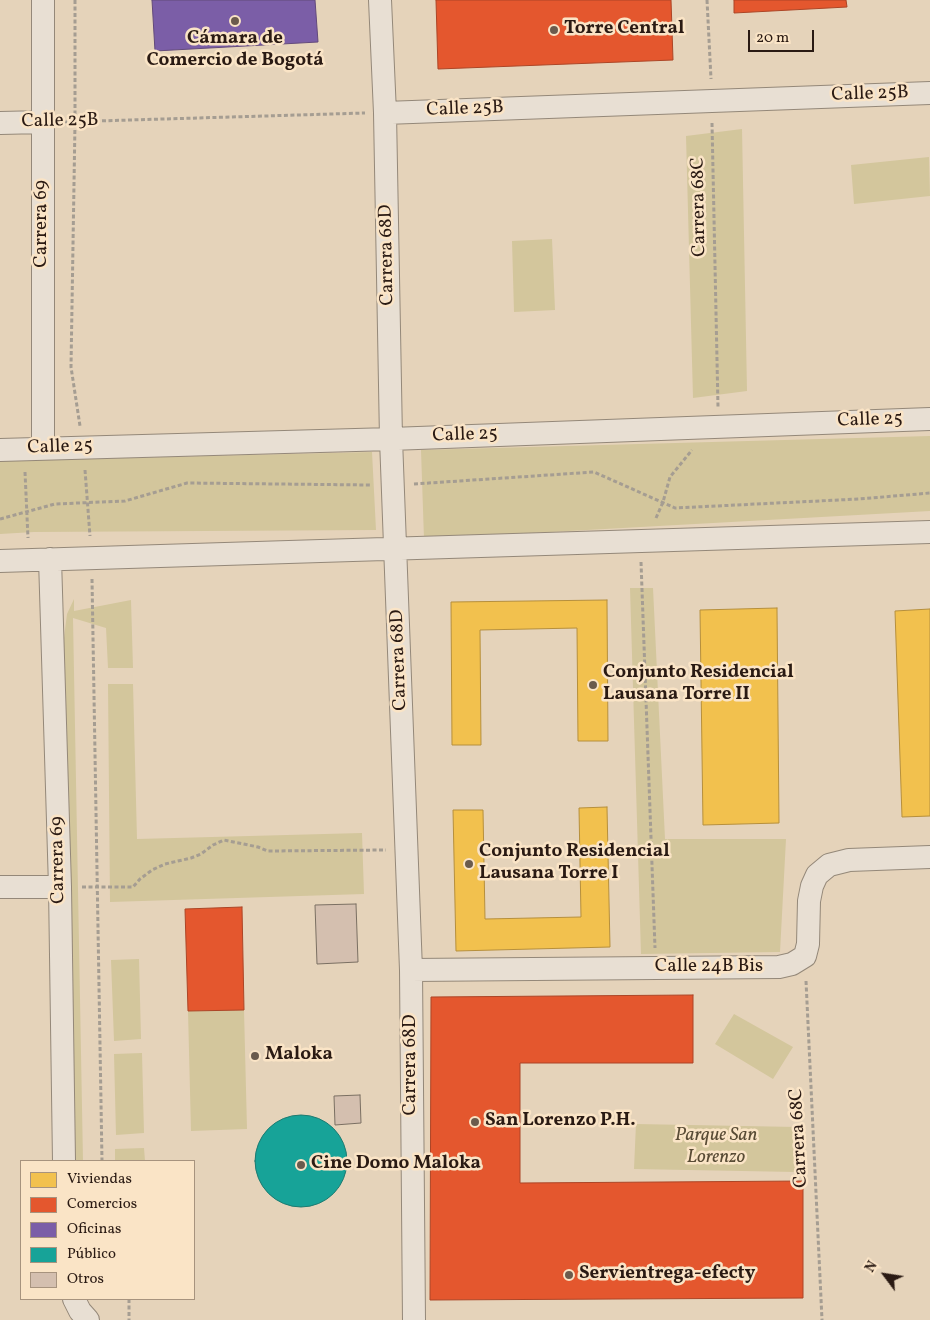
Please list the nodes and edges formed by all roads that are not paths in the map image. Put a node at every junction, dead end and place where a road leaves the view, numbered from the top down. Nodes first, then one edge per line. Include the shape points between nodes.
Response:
1 (43, 0) edge
2 (380, 0) edge
3 (930, 92) edge
4 (385, 113) junction
5 (43, 122) junction
6 (0, 123) edge
7 (930, 419) edge
8 (391, 439) junction
9 (33, 449) junction
10 (0, 450) edge
11 (930, 532) edge
12 (395, 550) junction
13 (50, 559) junction
14 (0, 561) edge
15 (930, 858) edge
16 (0, 887) edge
17 (60, 887) junction
18 (411, 970) junction
19 (64, 1160) edge
20 (75, 1300) edge
21 (88, 1320) edge
22 (414, 1320) edge

1 - 5 street, Carrera 69
2 - 4 street, Carrera 68D
3 - 4 street, Calle 25B
4 - 8 street, Carrera 68D
5 - 6 street, Calle 25B
5 - 9 street, Carrera 69
7 - 8 street, Calle 25 via 716,420
8 - 9 street, Calle 25
8 - 12 street, Carrera 68D
9 - 10 street, Calle 25
11 - 12 street
12 - 13 street
12 - 18 street, Carrera 68D
13 - 14 street
13 - 17 street, Carrera 69
15 - 18 street, Calle 24B Bis via 849,860 829,865 817,875 812,886 805,956 779,967
16 - 17 street
17 - 19 street, Carrera 69
18 - 22 street, Carrera 68D
20 - 21 street

